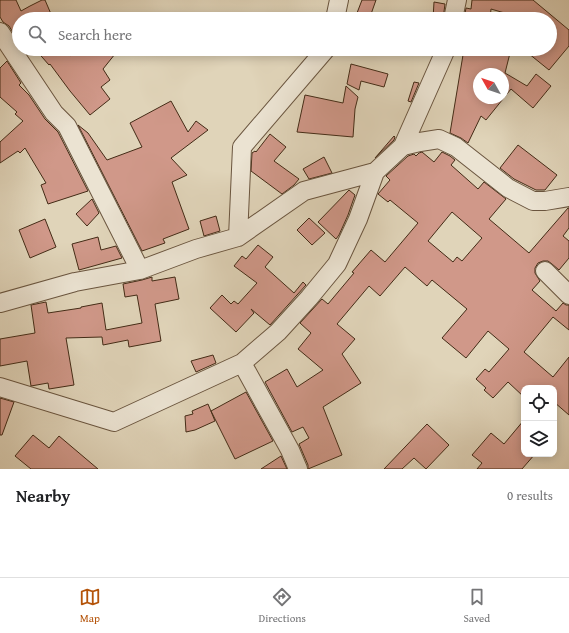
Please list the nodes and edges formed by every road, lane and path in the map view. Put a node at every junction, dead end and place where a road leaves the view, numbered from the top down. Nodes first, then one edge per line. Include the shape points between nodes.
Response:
1 (340, 0) edge
2 (457, 0) edge
3 (337, 12) edge
4 (454, 12) edge
5 (0, 32) edge
6 (12, 50) edge
7 (16, 56) edge
8 (320, 56) edge
9 (443, 56) edge
10 (403, 146) junction
11 (375, 172) junction
12 (569, 197) edge
13 (238, 237) junction
14 (140, 270) junction
15 (545, 271) dead end
16 (569, 295) edge
17 (0, 303) edge
18 (242, 363) junction
19 (0, 387) edge
20 (298, 469) edge

1 - 3 street
2 - 4 street
5 - 6 street
7 - 14 street via 54,113 67,126
8 - 13 street via 242,147
9 - 10 street
10 - 11 street
10 - 12 street via 439,139 456,147 508,188 533,201 545,202
11 - 13 street via 304,191
11 - 18 street via 358,219 337,264 278,332
13 - 14 street via 196,249
14 - 17 street via 75,282
15 - 16 street
18 - 19 street via 114,422
18 - 20 street

